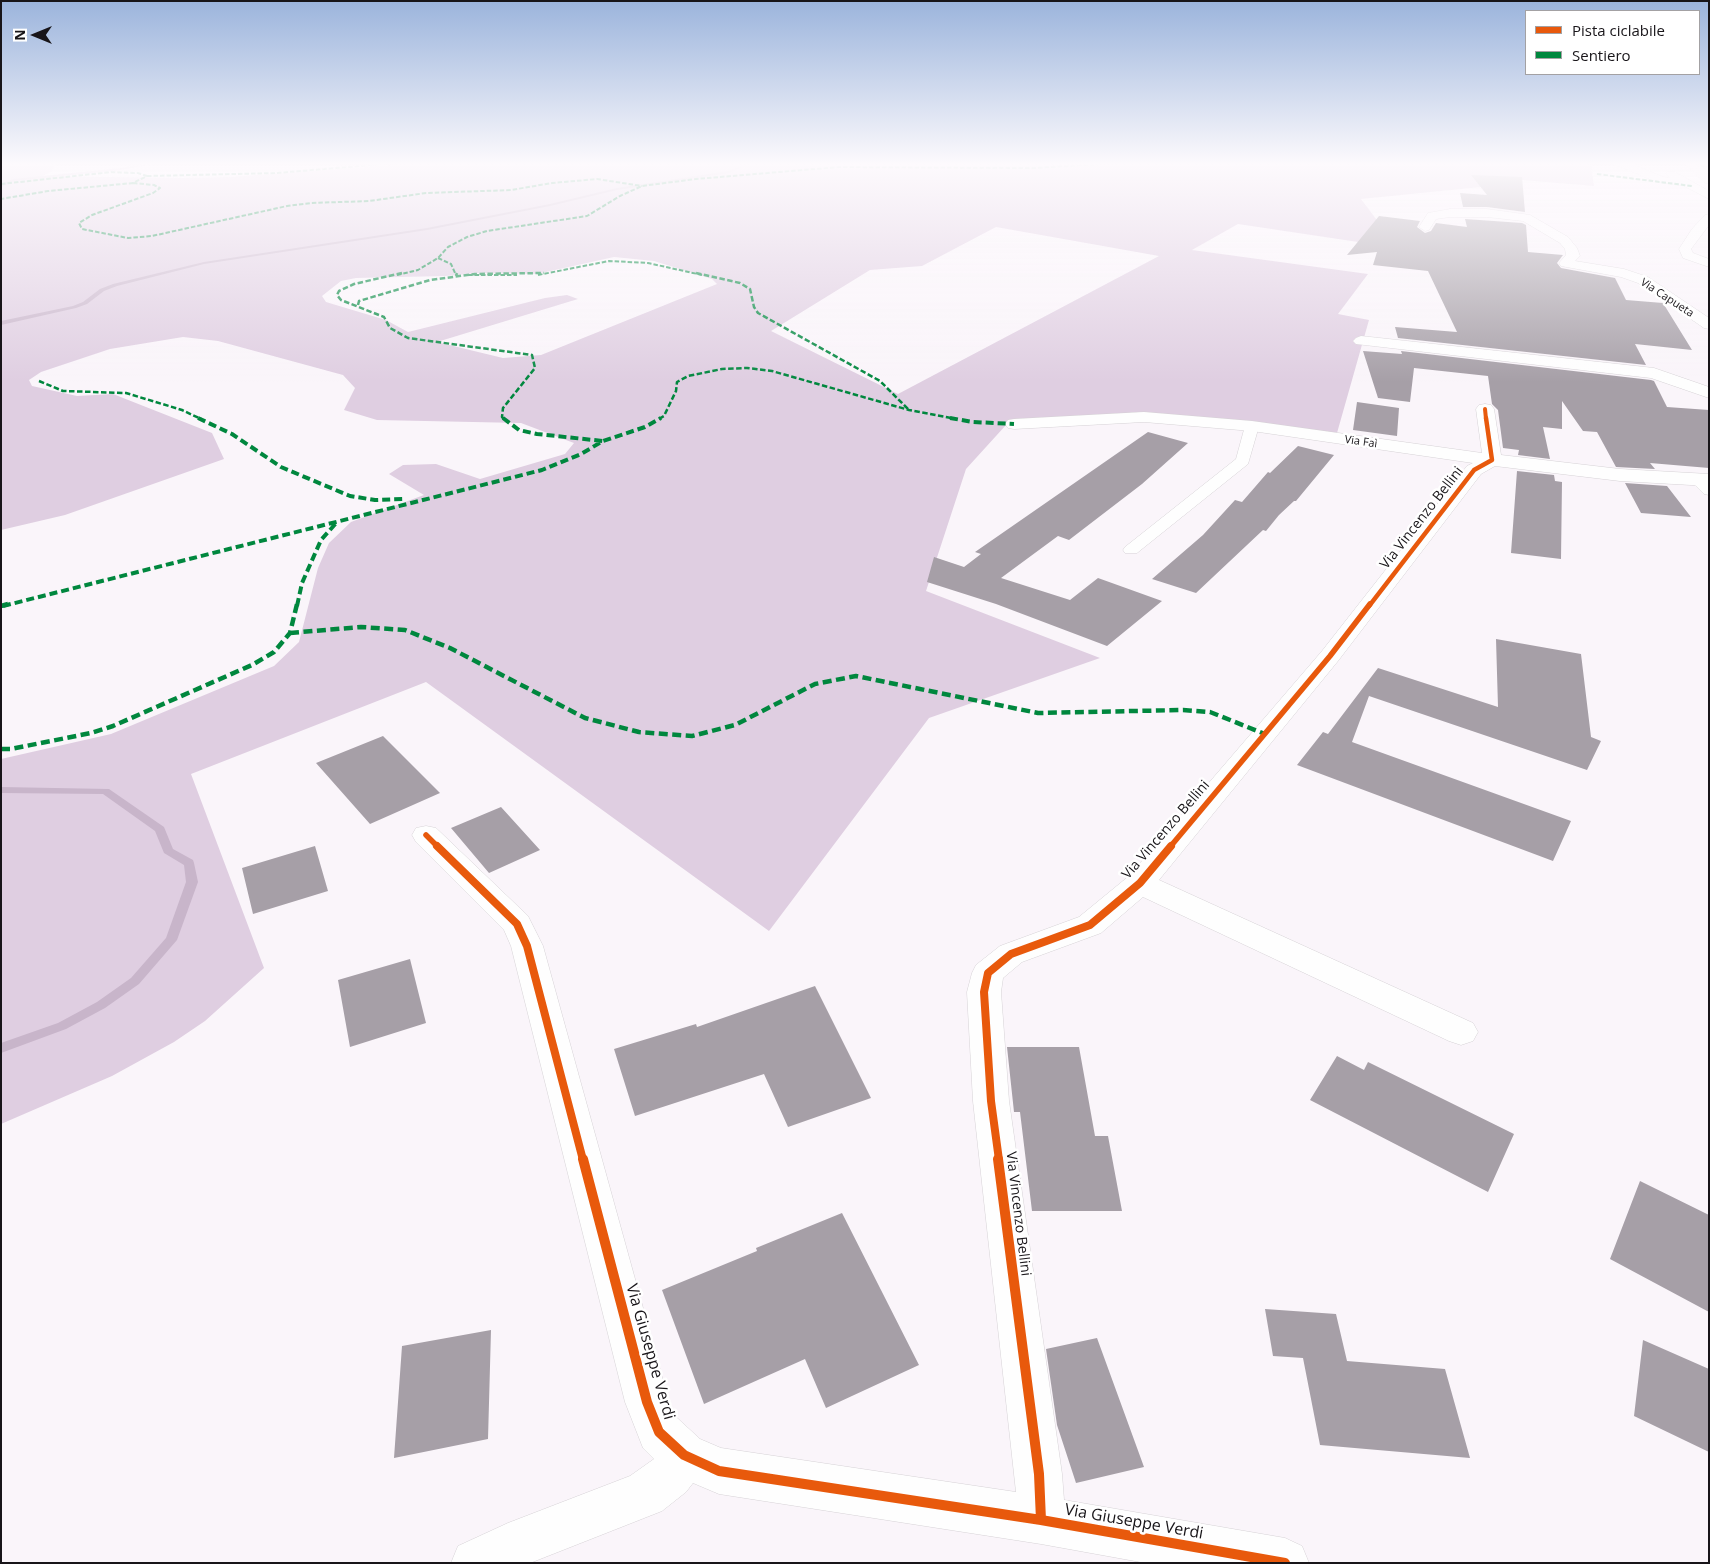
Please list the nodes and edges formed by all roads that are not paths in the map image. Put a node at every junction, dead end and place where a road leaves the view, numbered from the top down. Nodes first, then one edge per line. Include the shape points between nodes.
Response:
1 (1557, 236) edge
2 (1693, 236) edge
3 (1709, 263) edge
4 (1709, 325) edge
5 (1361, 341) dead end
6 (1709, 393) edge
7 (1485, 409) dead end
8 (1014, 424) dead end
9 (1252, 426) junction
10 (1492, 460) junction
11 (1704, 483) edge
12 (1131, 550) dead end
13 (426, 835) dead end
14 (1140, 883) junction
15 (1461, 1032) dead end
16 (684, 1455) junction
17 (1041, 1520) junction
18 (1142, 1550) edge
19 (475, 1563) edge
20 (1284, 1563) edge

1 - 4 street, Via Capueta via 1571,248 1573,256 1566,263 1624,273 1643,280
2 - 3 street via 1685,249 1688,255
5 - 6 street via 1654,373
7 - 10 street
8 - 9 street, Via Faì via 1144,417
9 - 10 street, Via Faì
9 - 12 lane via 1243,461
10 - 11 street, Via Faì
10 - 14 street, Via Vincenzo Bellini via 1474,470 1330,656
13 - 16 street, Via Giuseppe Verdi via 517,924 527,946 647,1402 659,1432
14 - 15 street, Via Vincenzo Bellini
14 - 17 street, Via Vincenzo Bellini via 1090,925 1011,954 988,973 984,992 991,1101 1039,1474
16 - 17 street, Via Giuseppe Verdi via 719,1471
16 - 19 street via 670,1476 646,1494
17 - 18 street, Via Giuseppe Verdi
18 - 20 street, Via Giuseppe Verdi

